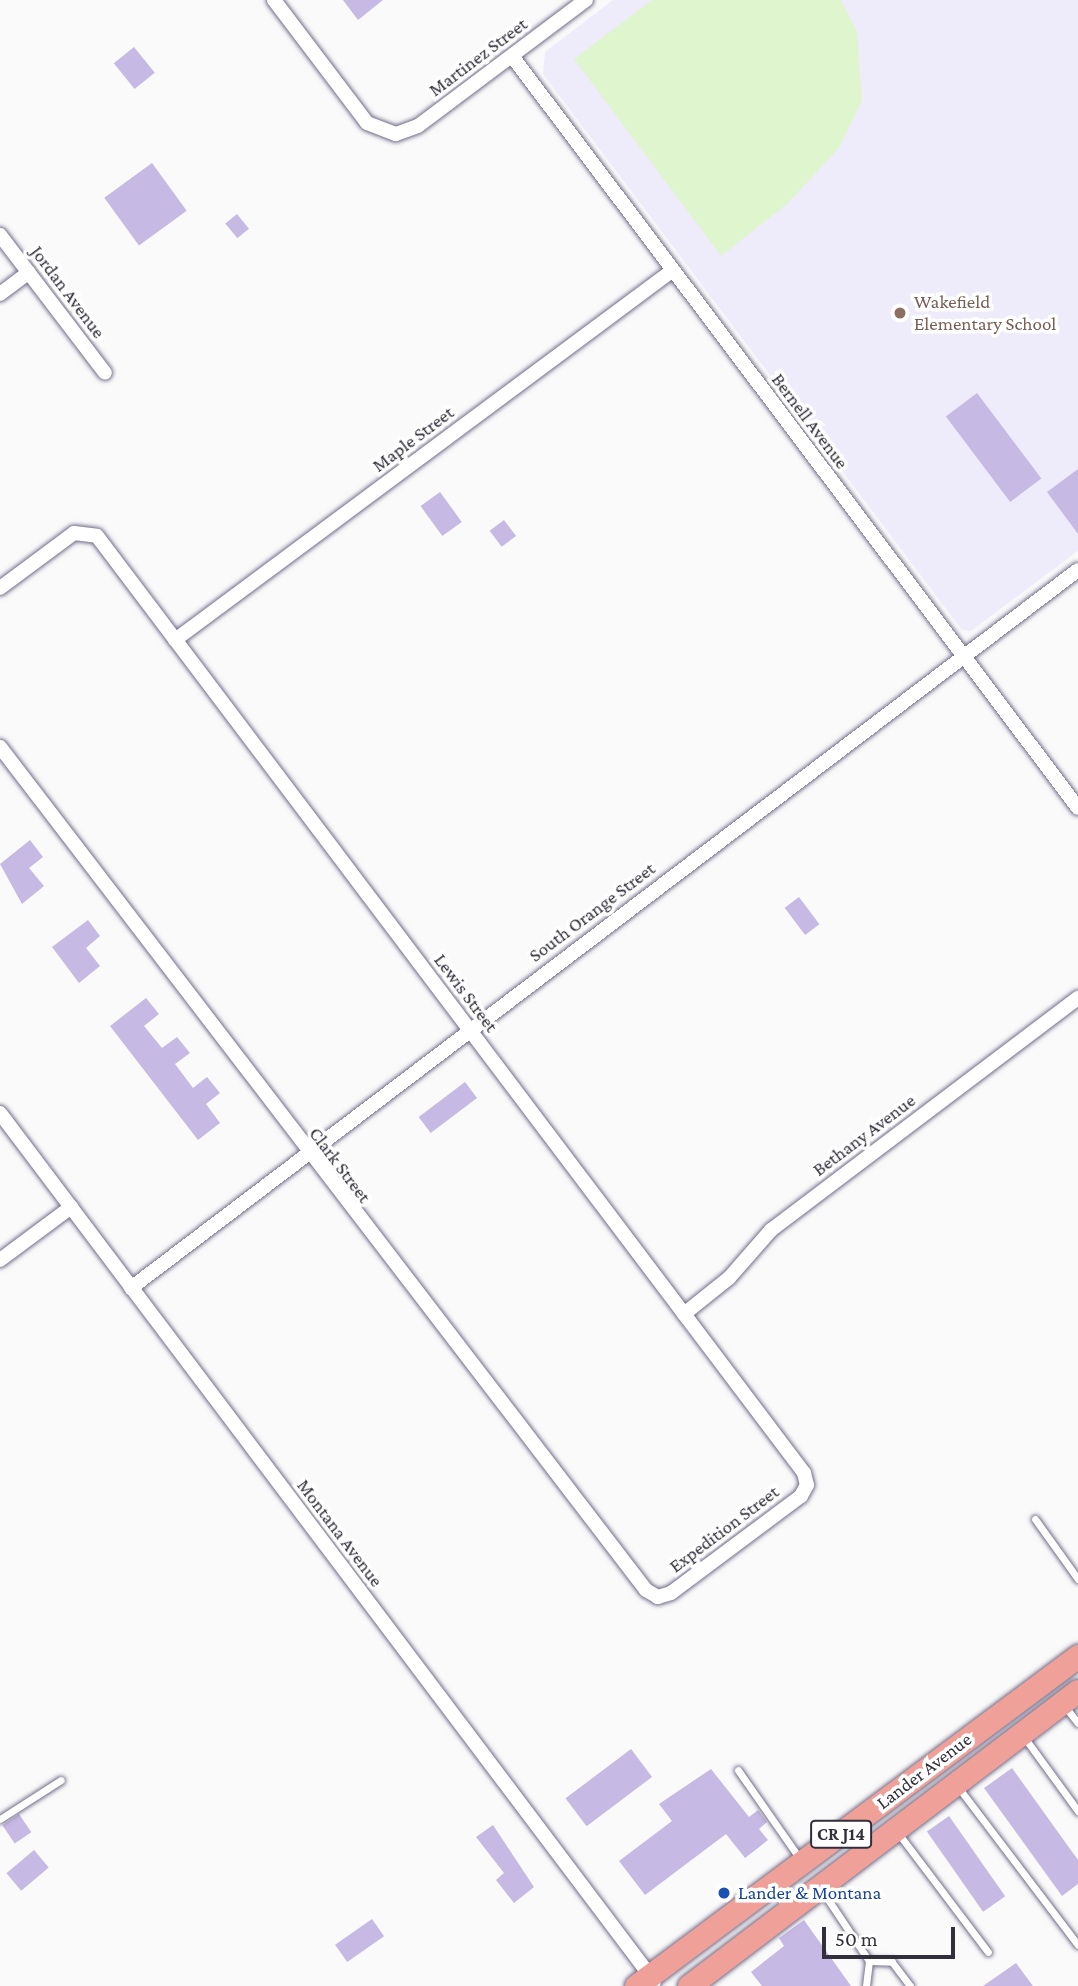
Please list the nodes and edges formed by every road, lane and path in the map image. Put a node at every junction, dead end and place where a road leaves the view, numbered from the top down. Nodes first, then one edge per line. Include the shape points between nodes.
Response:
1 (274, 0) edge
2 (586, 0) edge
3 (512, 56) junction
4 (0, 235) edge
5 (673, 270) junction
6 (29, 272) junction
7 (0, 294) edge
8 (106, 373) dead end
9 (1078, 570) edge
10 (0, 588) edge
11 (175, 640) junction
12 (963, 656) junction
13 (0, 747) edge
14 (1076, 800) edge
15 (1078, 998) edge
16 (469, 1029) junction
17 (0, 1113) edge
18 (308, 1154) junction
19 (71, 1207) junction
20 (0, 1260) edge
21 (131, 1288) junction
22 (684, 1314) junction
23 (807, 1485) joint
24 (1035, 1519) dead end
25 (1078, 1579) edge
26 (658, 1597) joint
27 (1078, 1656) edge
28 (1070, 1697) edge
29 (1078, 1723) edge
30 (1021, 1734) junction
31 (738, 1770) dead end
32 (61, 1780) dead end
33 (956, 1784) junction
34 (1078, 1811) edge
35 (0, 1819) edge
36 (895, 1830) junction
37 (803, 1863) junction
38 (819, 1886) junction
39 (1078, 1945) edge
40 (988, 1952) dead end
41 (869, 1961) junction
42 (647, 1982) edge
43 (689, 1986) edge
44 (866, 1986) edge
45 (910, 1986) edge

1 - 3 street, Martinez Street via 362,117 388,134 418,126
2 - 3 street, Martinez Street
3 - 5 street, Bernell Avenue
4 - 6 street, Jordan Avenue
5 - 11 street, Maple Street
5 - 12 street, Bernell Avenue
6 - 7 street
6 - 8 street, Jordan Avenue
9 - 12 street, South Orange Street
10 - 11 street, Lewis Street via 86,530
11 - 16 street, Lewis Street
12 - 14 street, Bernell Avenue
12 - 16 street, South Orange Street
13 - 18 street, Clark Street
15 - 22 street, Bethany Avenue via 771,1230 729,1278
16 - 18 street, South Orange Street
16 - 22 street, Lewis Street
17 - 19 street, Montana Avenue
18 - 21 street, South Orange Street
18 - 26 street, Clark Street via 479,1380 524,1428 646,1590
19 - 20 street
19 - 21 street, Montana Avenue
21 - 42 street, Montana Avenue
22 - 23 street, Lewis Street
23 - 26 street, Expedition Street
24 - 25 lane
27 - 37 main road, Lander Avenue / CR J14
28 - 29 lane
28 - 30 main road, Lander Avenue / CR J14
30 - 33 main road, Lander Avenue / CR J14
30 - 34 lane
31 - 37 lane
32 - 35 lane
33 - 36 main road, Lander Avenue / CR J14
33 - 39 lane
36 - 38 main road, Lander Avenue / CR J14
36 - 40 lane
37 - 42 main road, Lander Avenue / CR J14
38 - 41 lane
38 - 43 main road, Lander Avenue / CR J14
41 - 44 lane
41 - 45 lane via 892,1962

